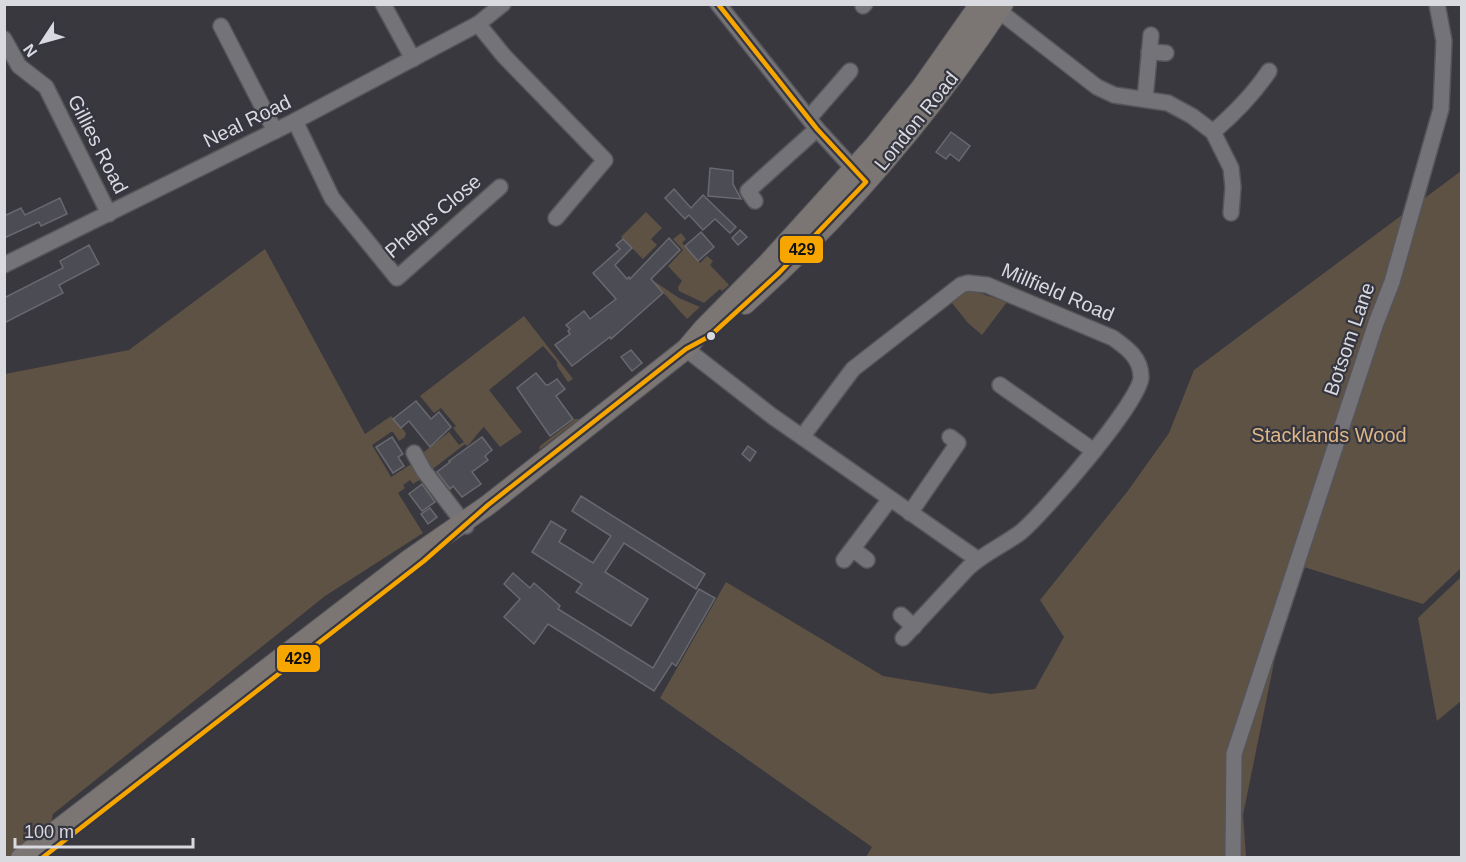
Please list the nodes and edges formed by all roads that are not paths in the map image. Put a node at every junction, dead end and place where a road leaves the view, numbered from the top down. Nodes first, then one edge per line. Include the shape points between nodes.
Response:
1 (382, 4) edge
2 (503, 4) edge
3 (718, 4) edge
4 (1437, 4) edge
5 (993, 6) edge
6 (478, 24) junction
7 (221, 26) dead end
8 (1151, 35) dead end
9 (4, 39) edge
10 (1149, 52) junction
11 (1166, 53) dead end
12 (413, 59) junction
13 (850, 71) dead end
14 (1269, 71) dead end
15 (1145, 99) junction
16 (295, 121) junction
17 (813, 123) junction
18 (275, 131) junction
19 (1213, 132) junction
20 (860, 175) junction
21 (501, 187) dead end
22 (748, 191) dead end
23 (1216, 199) dead end
24 (110, 214) junction
25 (556, 218) dead end
26 (4, 265) edge
27 (686, 349) junction
28 (1023, 381) dead end
29 (1000, 385) dead end
30 (1014, 394) junction
31 (802, 437) junction
32 (950, 437) dead end
33 (1094, 451) junction
34 (414, 453) dead end
35 (890, 499) junction
36 (910, 513) junction
37 (464, 524) junction
38 (867, 560) dead end
39 (977, 560) junction
40 (901, 615) dead end
41 (21, 858) edge
42 (41, 858) edge
43 (1233, 858) edge

1 - 12 street
2 - 6 street, Neal Road
3 - 17 street
4 - 43 street, Botsom Lane via 1444,41 1441,109 1392,282 1234,754
5 - 15 street via 1097,87 1114,95
5 - 20 main road, London Road via 923,114
6 - 12 street, Neal Road
6 - 25 street via 605,160
7 - 18 street
8 - 10 street
9 - 24 street, Gillies Road via 19,66 46,87
10 - 11 street
10 - 15 street
12 - 16 street, Neal Road
13 - 17 street
14 - 19 street via 1240,109
15 - 19 street via 1168,103
16 - 18 street, Neal Road
16 - 21 street, Phelps Close via 332,198 397,278
17 - 20 street
17 - 22 street
18 - 24 street, Neal Road
19 - 23 street via 1231,168 1233,187 1231,207
20 - 27 main road, London Road via 779,273 710,336
24 - 26 street, Neal Road
27 - 31 street
27 - 37 main road, London Road
28 - 30 street
29 - 30 street
30 - 33 street
31 - 33 street, Millfield Road via 853,369 968,283 987,285 1113,338 1131,351 1141,370 1140,387
31 - 35 street
32 - 36 street via 958,443
33 - 39 street, Millfield Road via 1023,530
34 - 37 street
35 - 36 street
35 - 38 street via 848,554
36 - 39 street
37 - 41 main road, London Road via 410,559
37 - 42 main road, London Road via 384,592
39 - 40 street, Millfield Road via 909,633

